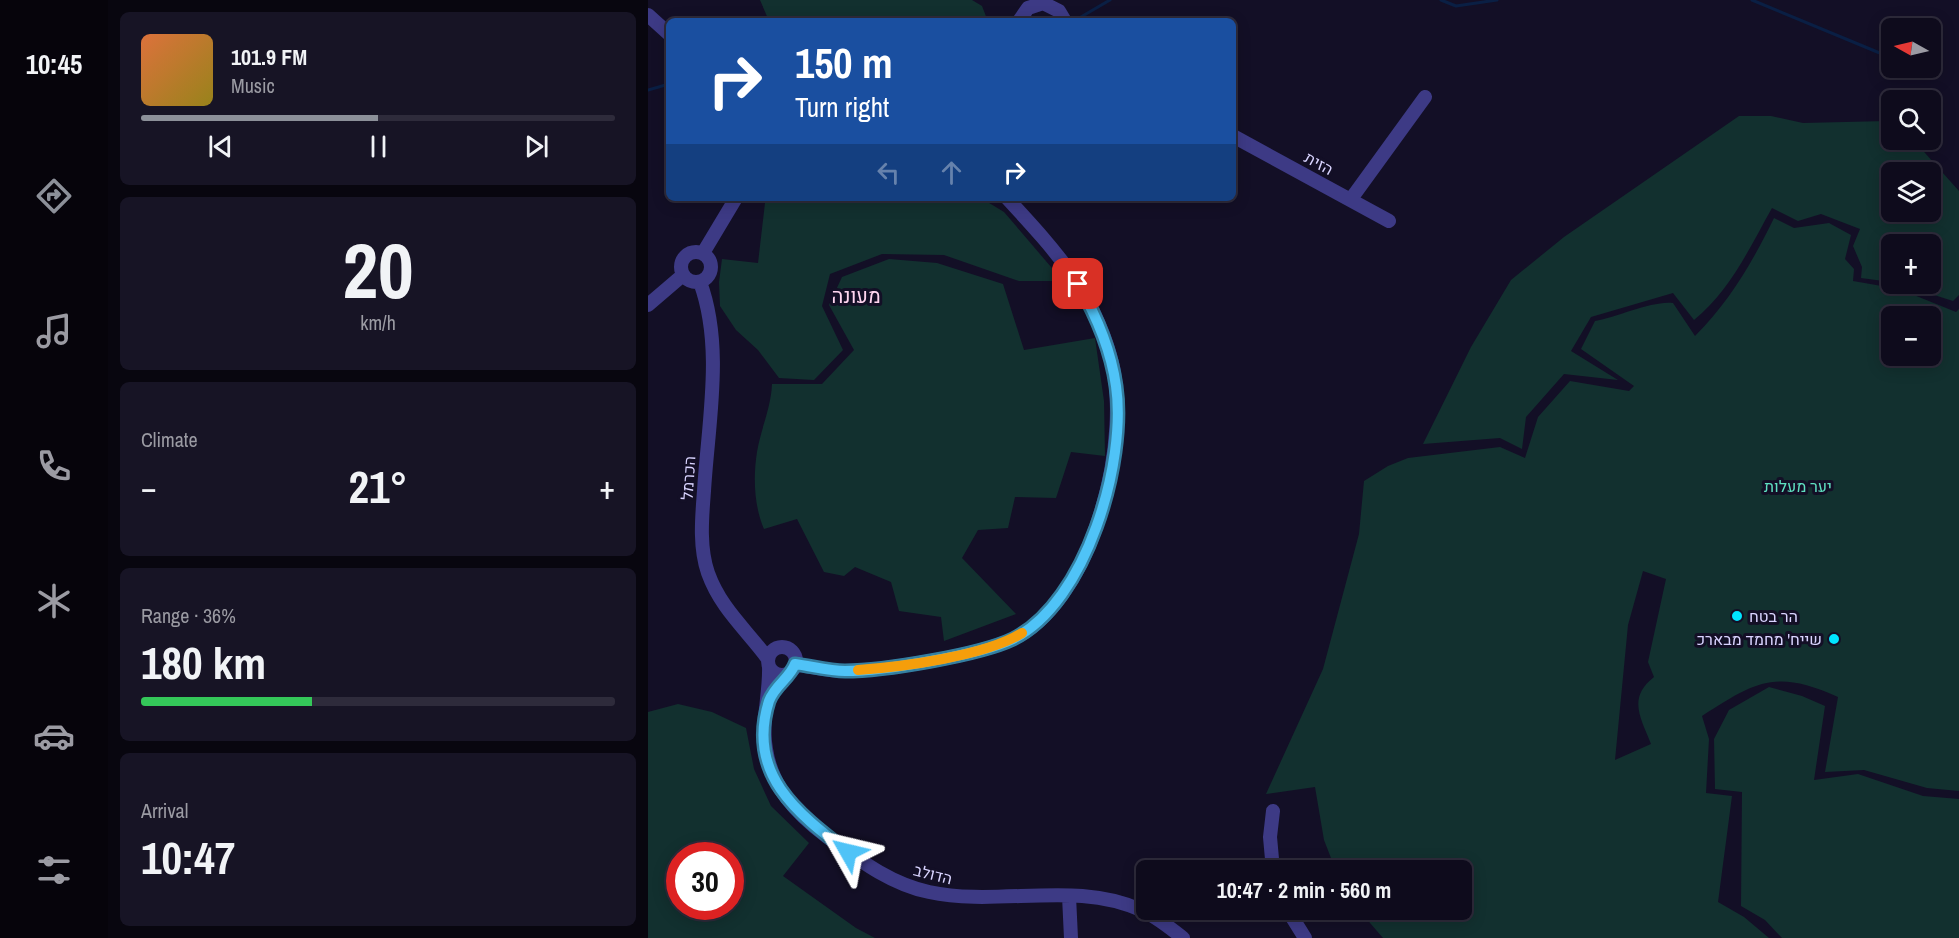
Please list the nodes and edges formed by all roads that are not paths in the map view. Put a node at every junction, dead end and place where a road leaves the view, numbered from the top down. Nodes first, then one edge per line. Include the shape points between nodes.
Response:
1 (1053, 2) edge
2 (648, 15) edge
3 (1021, 18) edge
4 (1063, 18) edge
5 (666, 31) edge
6 (1425, 97) dead end
7 (1236, 138) edge
8 (1352, 199) junction
9 (734, 201) edge
10 (1010, 201) edge
11 (1389, 221) dead end
12 (703, 253) junction
13 (683, 274) junction
14 (700, 282) junction
15 (648, 304) edge
16 (768, 663) junction
17 (792, 669) junction
18 (767, 711) junction
19 (1273, 812) dead end
20 (1272, 860) edge
21 (1069, 896) junction
22 (1294, 920) edge
23 (1071, 938) edge
24 (1183, 938) edge
25 (1305, 938) edge

1 - 3 street via 1035,4
1 - 4 street
2 - 5 street
6 - 8 street
7 - 8 street, הזית
8 - 11 street, הזית
9 - 12 street
10 - 17 street via 1069,267 1089,302 1110,355 1117,387 1117,436 1093,537 1058,600 1035,625 1013,639 966,653 874,669
12 - 13 street via 694,251 683,258
12 - 14 street via 712,266 709,276
13 - 14 street via 690,281
13 - 15 street
14 - 16 street, הכרמל via 712,323 702,533 707,572 729,616
16 - 17 street via 778,675
16 - 17 street via 776,648 786,647 794,654
16 - 18 street, הדולב
17 - 18 street, הדולב via 775,687
18 - 21 street, הדולב via 765,747 777,785 804,819 864,864 905,885 954,897
19 - 20 street
21 - 23 street
21 - 24 street, הדולב via 1098,897 1142,910
22 - 25 street

